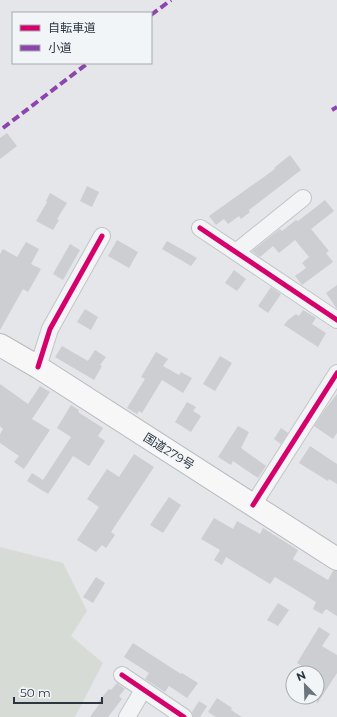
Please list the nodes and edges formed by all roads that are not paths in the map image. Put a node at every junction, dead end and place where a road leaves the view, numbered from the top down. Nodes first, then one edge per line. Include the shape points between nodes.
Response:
1 (304, 198) dead end
2 (200, 228) dead end
3 (102, 236) dead end
4 (236, 252) junction
5 (337, 320) edge
6 (0, 345) edge
7 (38, 367) junction
8 (337, 373) edge
9 (253, 505) junction
10 (337, 559) edge
11 (122, 675) dead end
12 (143, 690) junction
13 (127, 717) edge
14 (184, 717) edge

1 - 4 street
2 - 4 street
3 - 7 street via 50,329
4 - 5 street
6 - 7 highway, 国道279号
7 - 9 highway, 国道279号
8 - 9 street
9 - 10 highway, 国道279号
11 - 12 street
12 - 13 street
12 - 14 street

